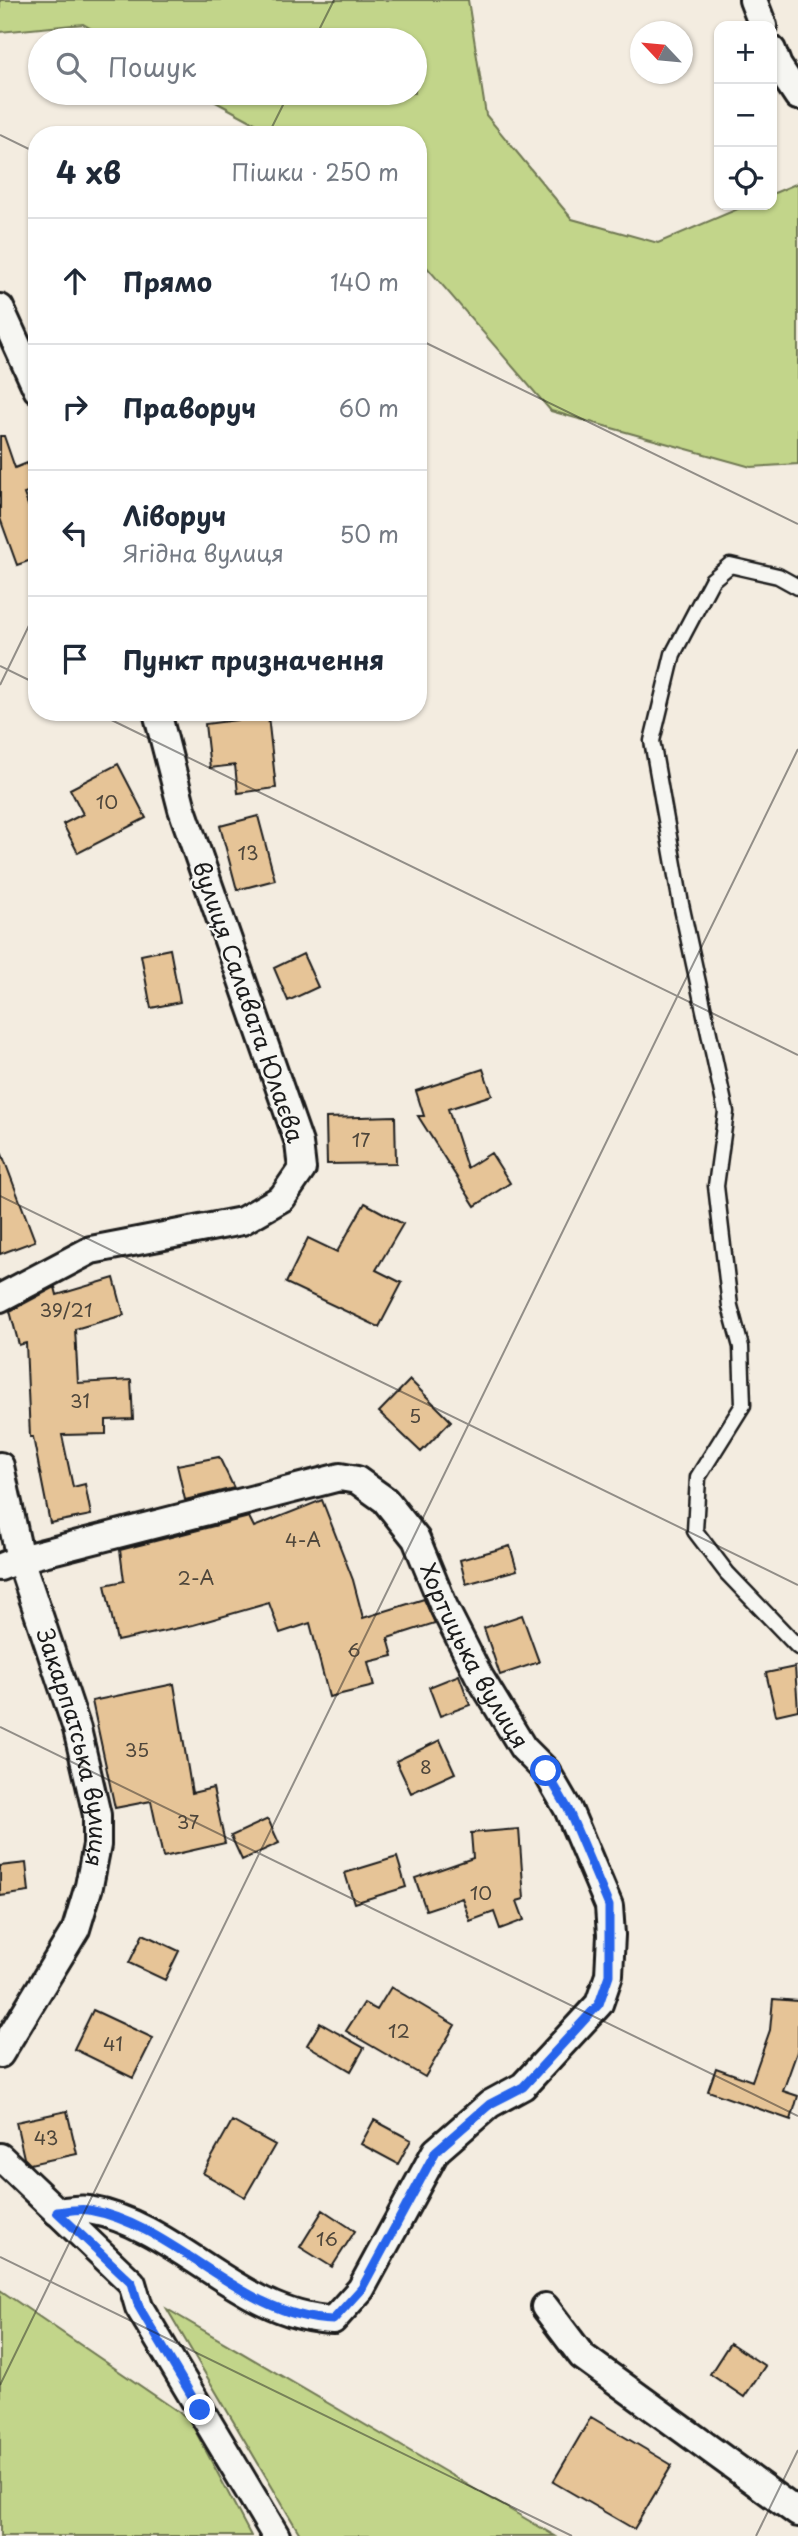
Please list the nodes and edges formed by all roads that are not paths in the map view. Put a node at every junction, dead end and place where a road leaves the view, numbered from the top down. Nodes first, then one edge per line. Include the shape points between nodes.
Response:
1 (753, 0) edge
2 (761, 21) edge
3 (777, 63) edge
4 (798, 96) edge
5 (0, 308) edge
6 (28, 369) edge
7 (798, 587) edge
8 (159, 721) edge
9 (0, 1298) edge
10 (0, 1465) edge
11 (10, 1563) edge
12 (798, 1647) edge
13 (0, 2054) edge
14 (0, 2157) edge
15 (57, 2212) junction
16 (545, 2307) dead end
17 (798, 2513) edge
18 (276, 2536) edge

1 - 2 street
3 - 4 street
5 - 6 street
7 - 12 lane via 778,576 730,565 712,580 673,654 652,741 681,905 726,1112 716,1186 730,1306 741,1347 743,1405 698,1477 695,1531 727,1573
8 - 9 street, вулиця Салавата Юлаєва via 182,809 299,1143 302,1169 282,1199 242,1221 91,1251
10 - 11 street, Закарпатська вулиця
11 - 13 street, Закарпатська вулиця via 77,1729 93,1796 97,1845 76,1929
11 - 15 street, Хортицька вулиця via 340,1477 357,1480 386,1500 416,1539 479,1676 568,1809 609,1906 609,1975 599,2004 523,2087 490,2104 436,2151 362,2288 333,2320 306,2319 249,2294 119,2218 87,2209
14 - 15 street
15 - 18 street via 132,2283 139,2307
16 - 17 street via 582,2356

